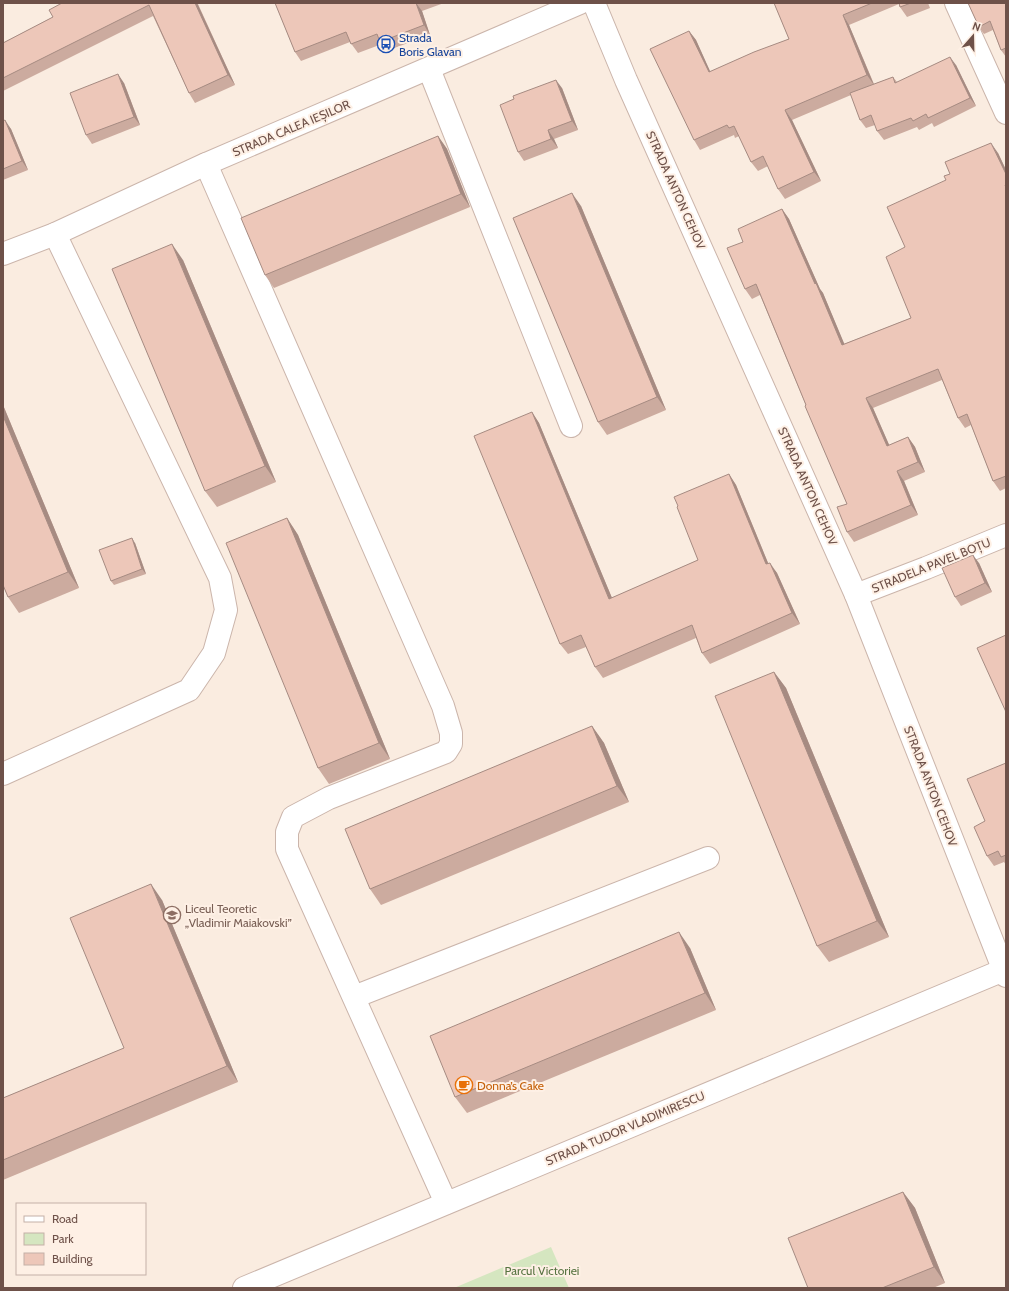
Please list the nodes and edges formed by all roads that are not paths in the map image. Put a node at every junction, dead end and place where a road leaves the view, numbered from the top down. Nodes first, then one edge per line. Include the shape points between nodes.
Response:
1 (580, 3) edge
2 (594, 3) edge
3 (956, 3) edge
4 (428, 69) junction
5 (1006, 113) edge
6 (206, 164) junction
7 (55, 234) junction
8 (3, 254) edge
9 (571, 426) dead end
10 (1006, 535) edge
11 (856, 595) junction
12 (3, 774) edge
13 (708, 858) dead end
14 (1005, 972) edge
15 (354, 997) junction
16 (446, 1203) junction
17 (244, 1288) edge

1 - 4 street, STRADA CALEA IEȘILOR
2 - 11 street, STRADA ANTON CEHOV
3 - 5 street
4 - 6 street, STRADA CALEA IEȘILOR
4 - 9 street
6 - 7 street, STRADA CALEA IEȘILOR
6 - 15 street via 443,706 451,733 451,744 446,752 329,798 293,817 287,832 287,849
7 - 8 street, STRADA CALEA IEȘILOR
7 - 12 street via 220,578 226,610 214,653 189,690
10 - 11 street, STRADELA PAVEL BOȚU
11 - 14 street, STRADA ANTON CEHOV
13 - 15 street
14 - 16 street, STRADA TUDOR VLADIMIRESCU
15 - 16 street
16 - 17 street, STRADA TUDOR VLADIMIRESCU

